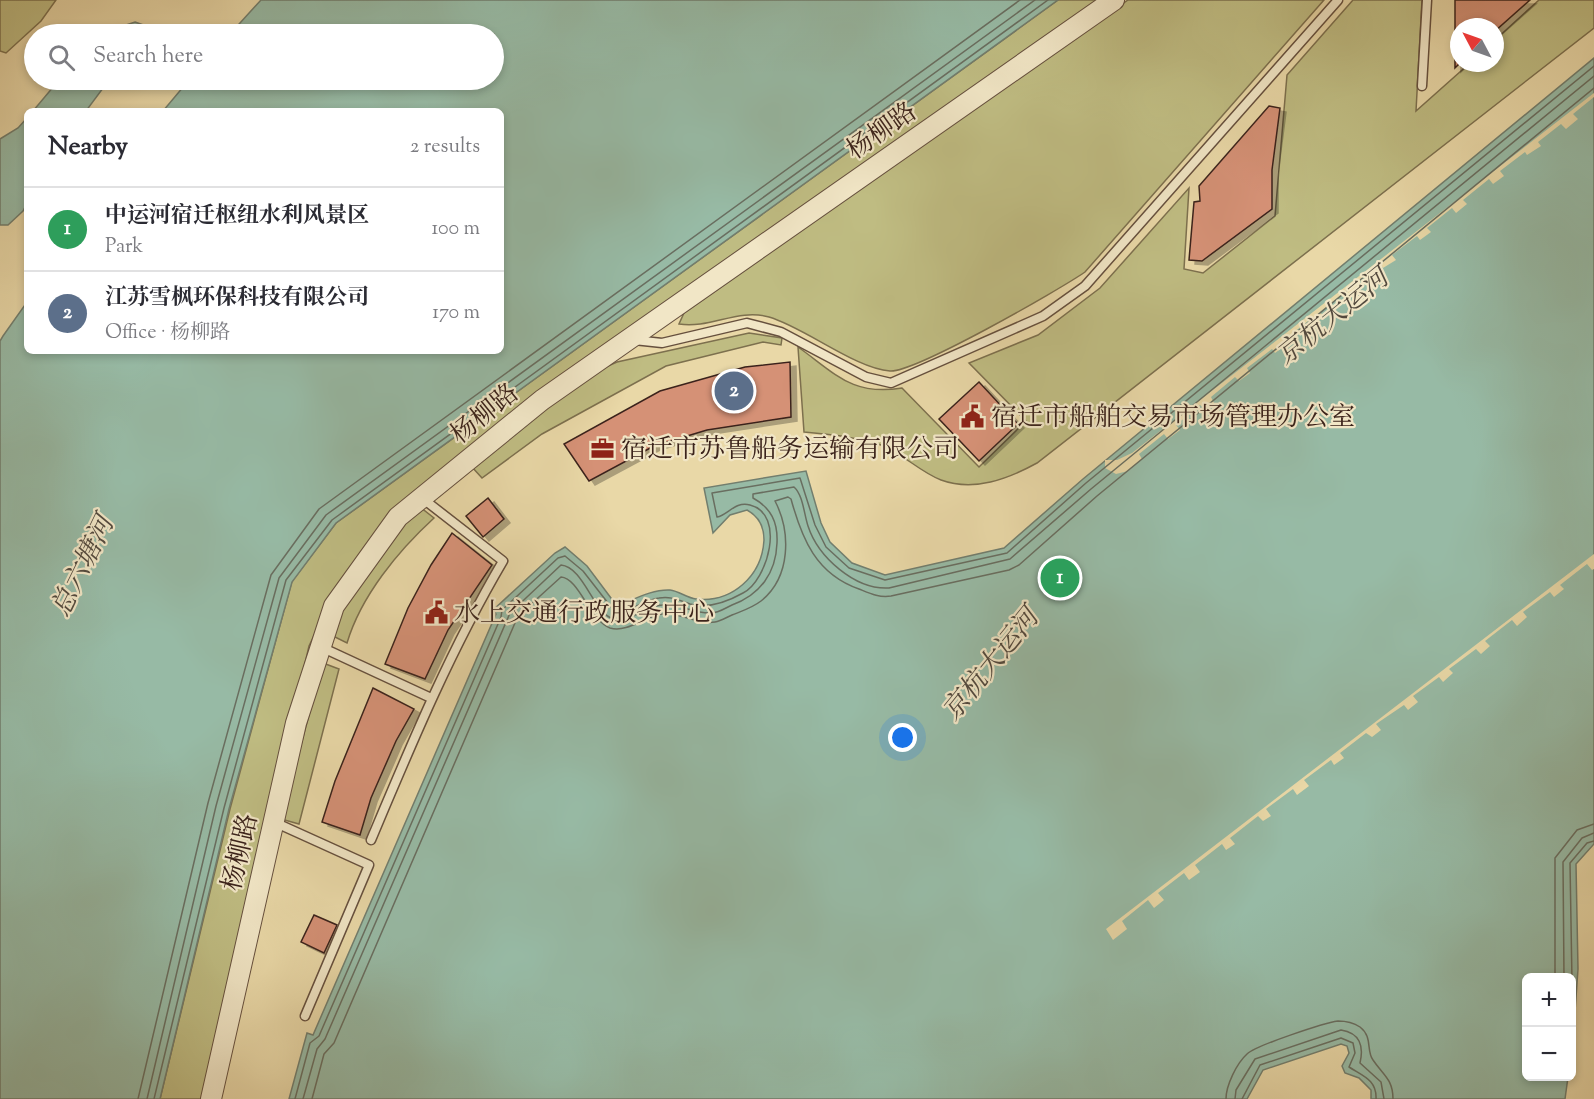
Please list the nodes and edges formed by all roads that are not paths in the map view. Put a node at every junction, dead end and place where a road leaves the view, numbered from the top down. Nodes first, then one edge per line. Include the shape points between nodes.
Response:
1 (1114, 0) edge
2 (1338, 0) edge
3 (1427, 0) edge
4 (1422, 86) dead end
5 (629, 339) junction
6 (422, 498) junction
7 (321, 646) junction
8 (431, 698) junction
9 (274, 822) junction
10 (371, 840) dead end
11 (305, 1016) dead end
12 (211, 1099) edge

1 - 5 street, 杨柳路
2 - 5 lane via 1093,278 1043,316 891,383 866,376 781,332 747,323 662,343
3 - 4 lane
5 - 6 street, 杨柳路 via 543,400
6 - 7 street, 杨柳路 via 398,517 334,606
6 - 8 lane via 502,561
7 - 8 lane
7 - 9 street, 杨柳路 via 296,723
8 - 10 lane
9 - 11 lane via 369,865
9 - 12 street, 杨柳路

